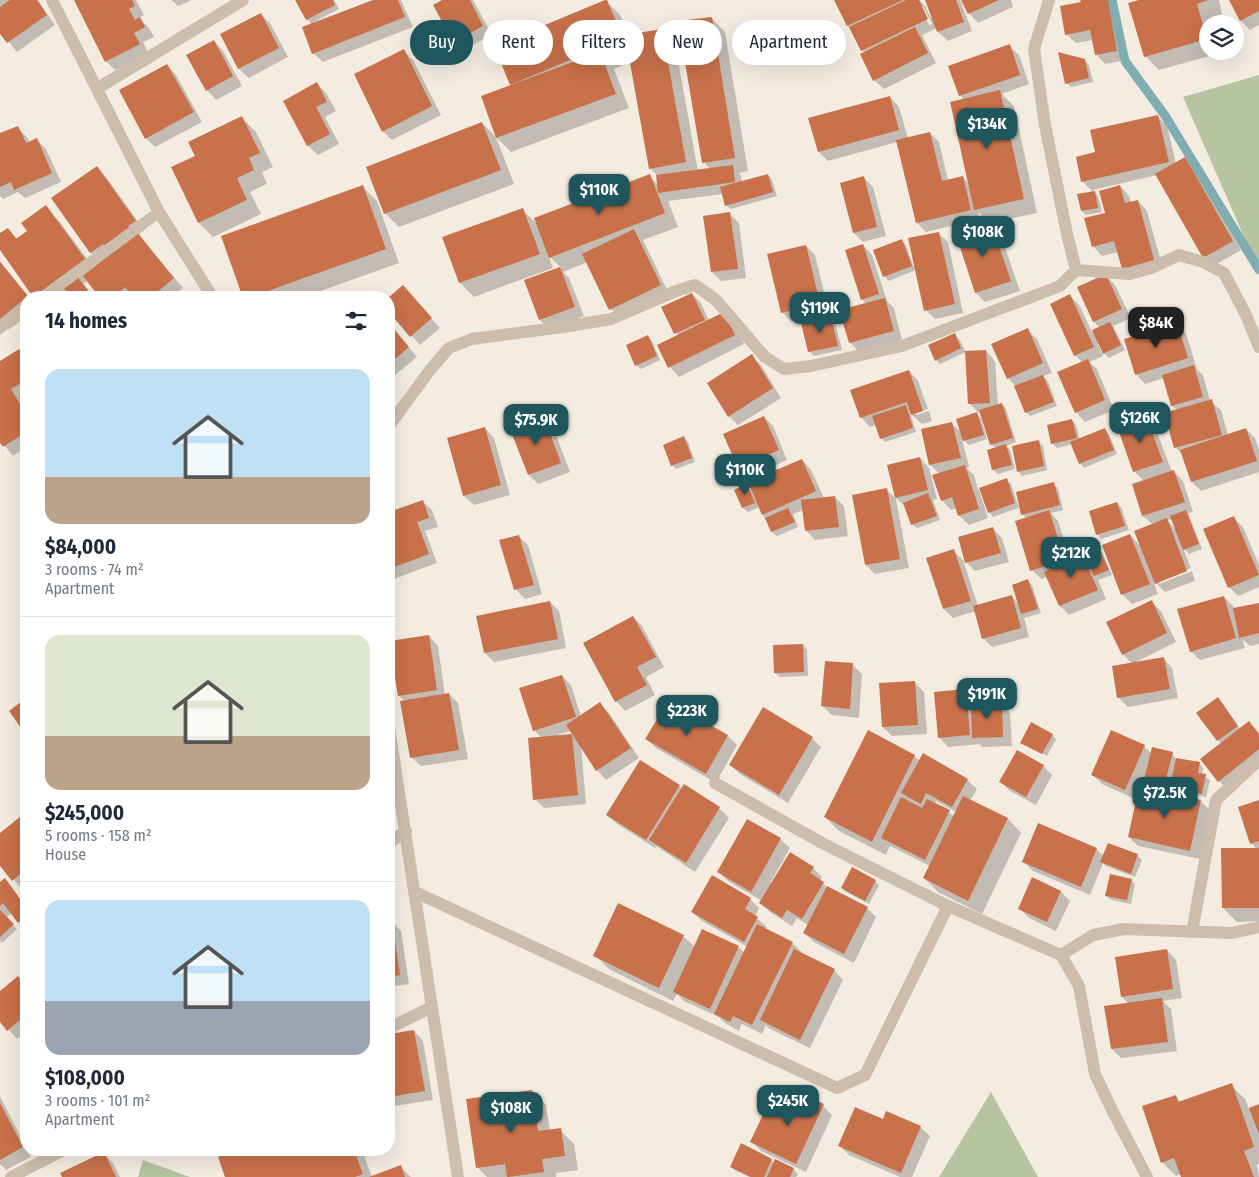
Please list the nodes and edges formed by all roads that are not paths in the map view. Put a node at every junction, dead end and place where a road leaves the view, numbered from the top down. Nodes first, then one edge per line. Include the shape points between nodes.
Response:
1 (52, 0) edge
2 (243, 0) edge
3 (1049, 0) edge
4 (98, 88) junction
5 (159, 212) junction
6 (1076, 270) junction
7 (52, 291) edge
8 (209, 291) edge
9 (20, 314) edge
10 (7, 324) dead end
11 (1259, 347) edge
12 (395, 418) edge
13 (1259, 760) edge
14 (395, 763) edge
15 (714, 783) dead end
16 (406, 831) junction
17 (395, 839) edge
18 (415, 892) junction
19 (948, 906) junction
20 (1259, 928) edge
21 (1192, 932) junction
22 (1061, 955) junction
23 (432, 1007) junction
24 (395, 1025) edge
25 (52, 1156) edge
26 (11, 1177) edge
27 (458, 1177) edge
28 (1147, 1177) edge

1 - 4 street
2 - 4 street
3 - 6 street via 1034,49 1045,125
4 - 5 street
5 - 7 lane
5 - 8 street
6 - 11 street via 1130,274 1179,255 1203,262 1224,273
6 - 12 street via 1060,286 902,346 784,369 765,357 716,300 695,285 611,319 472,338 450,348
9 - 10 lane
13 - 21 street via 1216,800
14 - 16 street
15 - 19 street via 824,844
16 - 17 street
16 - 18 street
18 - 19 street via 837,1088 865,1075
18 - 23 street
19 - 22 street
20 - 21 street via 1232,933
21 - 22 street via 1124,929 1093,935
22 - 28 street via 1079,986 1095,1074
23 - 24 street
23 - 27 street
25 - 26 street

